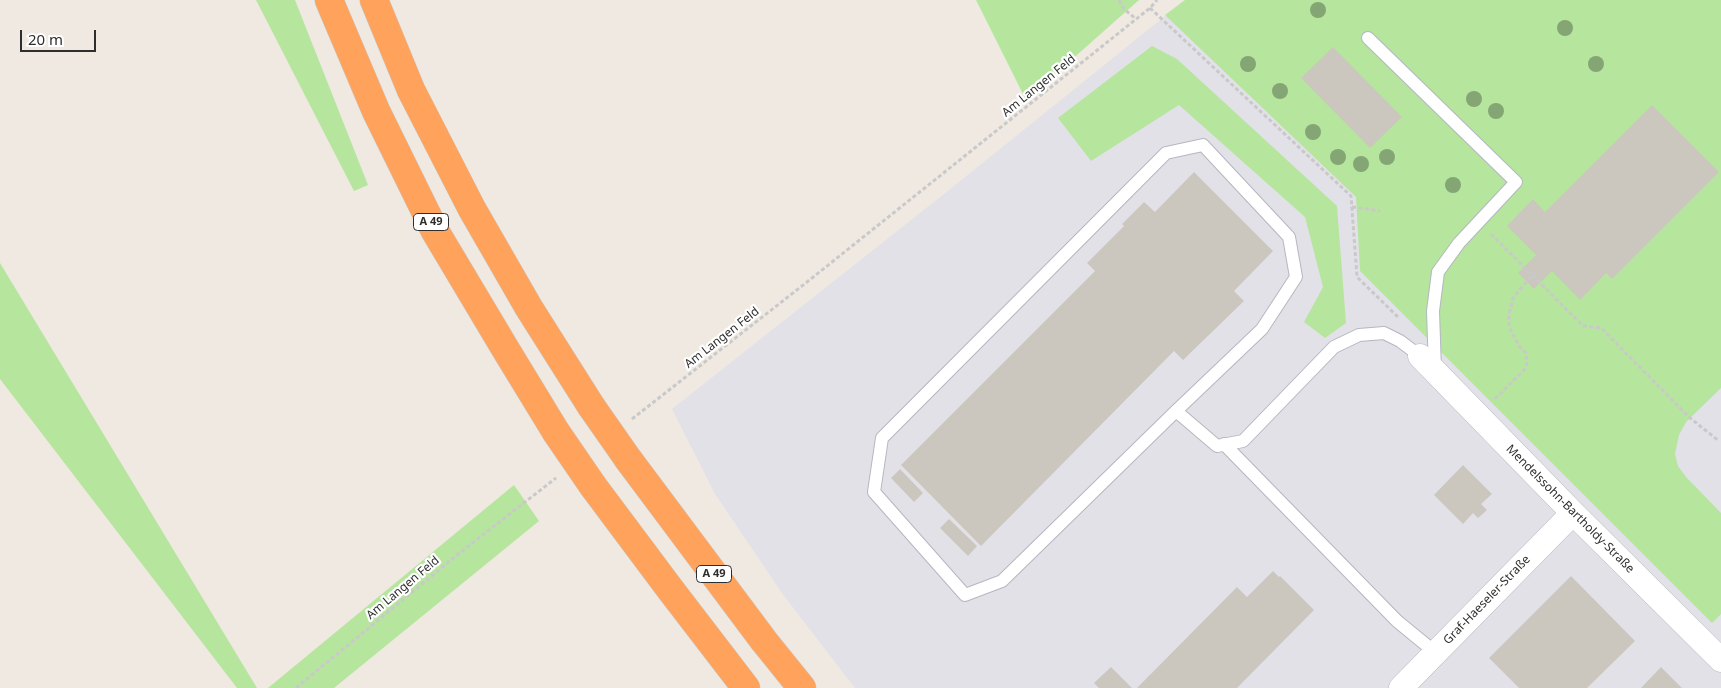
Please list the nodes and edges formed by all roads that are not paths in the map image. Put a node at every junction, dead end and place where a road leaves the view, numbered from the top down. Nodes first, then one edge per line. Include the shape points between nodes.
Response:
1 (328, 0) edge
2 (374, 0) edge
3 (1368, 38) dead end
4 (1427, 364) junction
5 (1176, 411) junction
6 (1224, 444) junction
7 (1572, 513) junction
8 (1718, 649) edge
9 (1436, 652) junction
10 (746, 688) edge
11 (802, 688) edge
12 (1402, 688) edge

1 - 10 highway, A 49, bridge via 376,111 436,231 506,350 593,486
2 - 11 highway, A 49, bridge via 411,90 472,208 529,308 628,459
3 - 4 lane via 1516,182 1459,243 1438,272
4 - 6 lane via 1400,341 1384,333 1359,334 1334,348 1243,441
4 - 7 street, Mendelssohn-Bartholdy-Straße
5 - 5 lane via 1262,329 1296,277 1289,236 1203,145 1166,152 882,438 874,492 965,595 1002,581
5 - 6 lane via 1217,446
6 - 9 lane via 1397,621
7 - 8 street, Mendelssohn-Bartholdy-Straße
7 - 9 street, Graf-Haeseler-Straße
9 - 12 street, Graf-Haeseler-Straße

